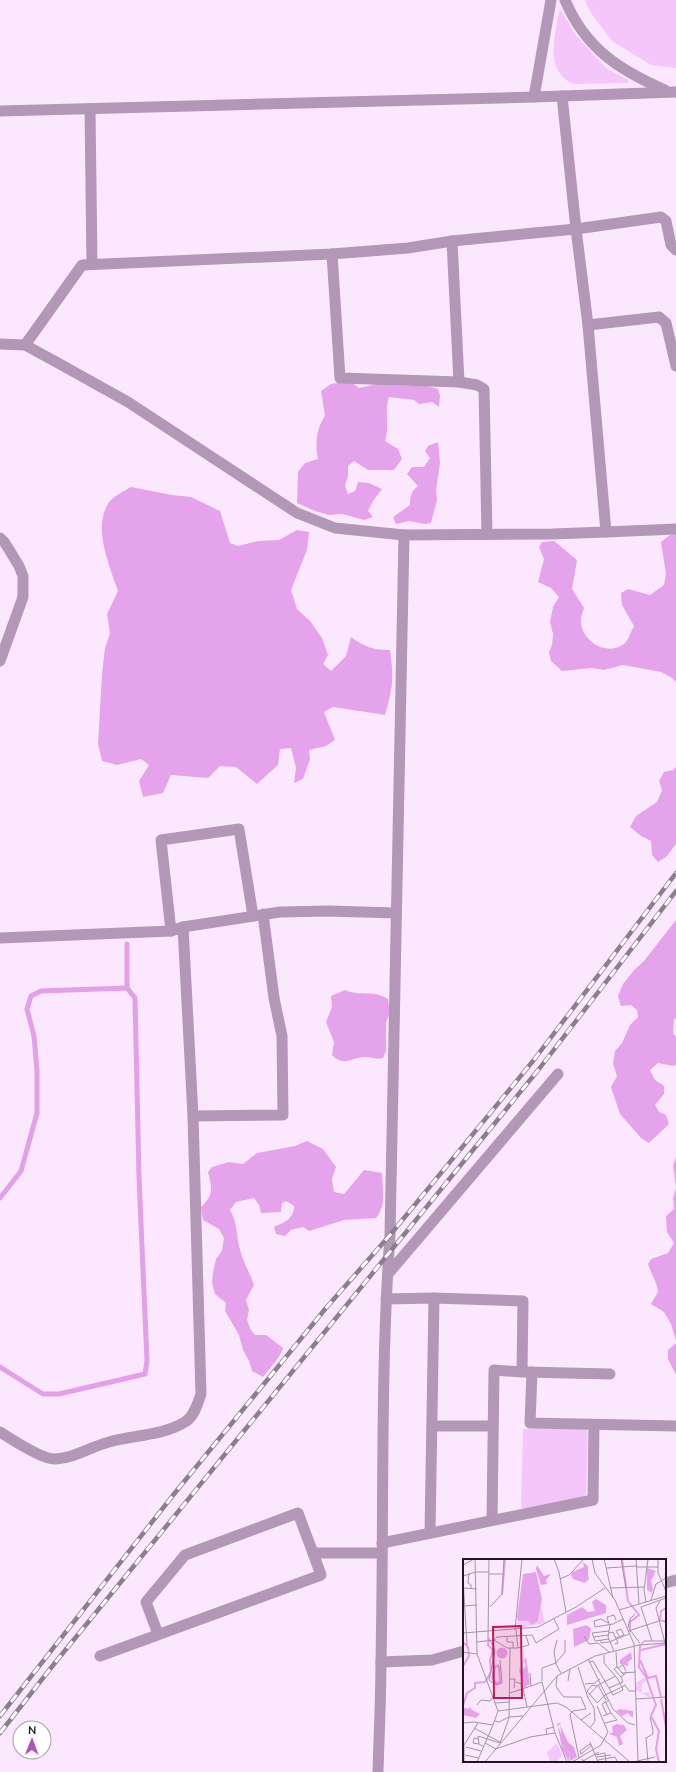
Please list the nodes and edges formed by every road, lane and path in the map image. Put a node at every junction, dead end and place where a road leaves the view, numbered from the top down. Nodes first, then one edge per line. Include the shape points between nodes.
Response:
1 (551, 0) edge
2 (565, 0) edge
3 (672, 92) edge
4 (562, 96) junction
5 (534, 97) junction
6 (90, 109) junction
7 (0, 111) edge
8 (576, 229) junction
9 (452, 241) junction
10 (676, 250) edge
11 (332, 254) junction
12 (92, 264) junction
13 (588, 325) junction
14 (0, 344) edge
15 (25, 345) junction
16 (676, 366) edge
17 (459, 382) junction
18 (676, 529) edge
19 (606, 532) junction
20 (487, 534) junction
21 (404, 535) junction
22 (0, 538) edge
23 (0, 661) edge
24 (396, 913) junction
25 (258, 915) junction
26 (183, 927) junction
27 (171, 931) junction
28 (0, 938) edge
29 (558, 1074) dead end
30 (193, 1116) junction
31 (388, 1274) junction
32 (434, 1298) junction
33 (386, 1299) junction
34 (527, 1372) junction
35 (610, 1374) dead end
36 (594, 1425) junction
37 (432, 1426) junction
38 (493, 1426) junction
39 (676, 1426) edge
40 (0, 1432) edge
41 (492, 1520) junction
42 (430, 1533) junction
43 (382, 1548) junction
44 (313, 1553) junction
45 (676, 1580) edge
46 (666, 1583) edge
47 (158, 1634) junction
48 (463, 1651) edge
49 (100, 1656) dead end
50 (381, 1662) junction
51 (378, 1772) edge

1 - 5 street
2 - 3 street via 571,16 593,45 616,65 639,79
3 - 4 street
4 - 5 street
4 - 8 street
5 - 6 street
6 - 7 street
6 - 12 street
8 - 9 street
8 - 10 street via 661,217 666,221 671,245
8 - 13 street
9 - 11 street via 408,248
9 - 17 street
11 - 12 street
11 - 17 street via 340,378
12 - 15 street via 82,265
13 - 16 street via 659,317 666,323
13 - 19 street
14 - 15 street
15 - 21 street via 128,402 297,514 335,528
17 - 20 street via 484,389
18 - 19 street
19 - 20 street
20 - 21 street
21 - 24 street
22 - 23 street via 23,576 23,597
24 - 25 street via 328,911
24 - 31 street
25 - 26 street
25 - 27 street via 239,828 161,840
25 - 30 street via 282,1036 283,1115
26 - 27 street
26 - 30 street
27 - 28 street
29 - 31 street
30 - 40 street via 201,1394 196,1409 186,1422 169,1429 108,1442 68,1458 52,1460
31 - 33 street
32 - 33 street
32 - 34 street via 524,1301
32 - 37 street
33 - 43 street
34 - 35 street
34 - 36 street via 530,1423
34 - 38 street via 494,1370
36 - 39 street
36 - 41 street via 593,1500
37 - 38 street
37 - 42 street
38 - 41 street
41 - 42 street
42 - 43 street
43 - 44 street
43 - 50 street
44 - 47 street via 321,1575
44 - 47 street via 298,1514 185,1556 146,1602
45 - 46 street
47 - 49 street
48 - 50 street via 432,1660
50 - 51 street

